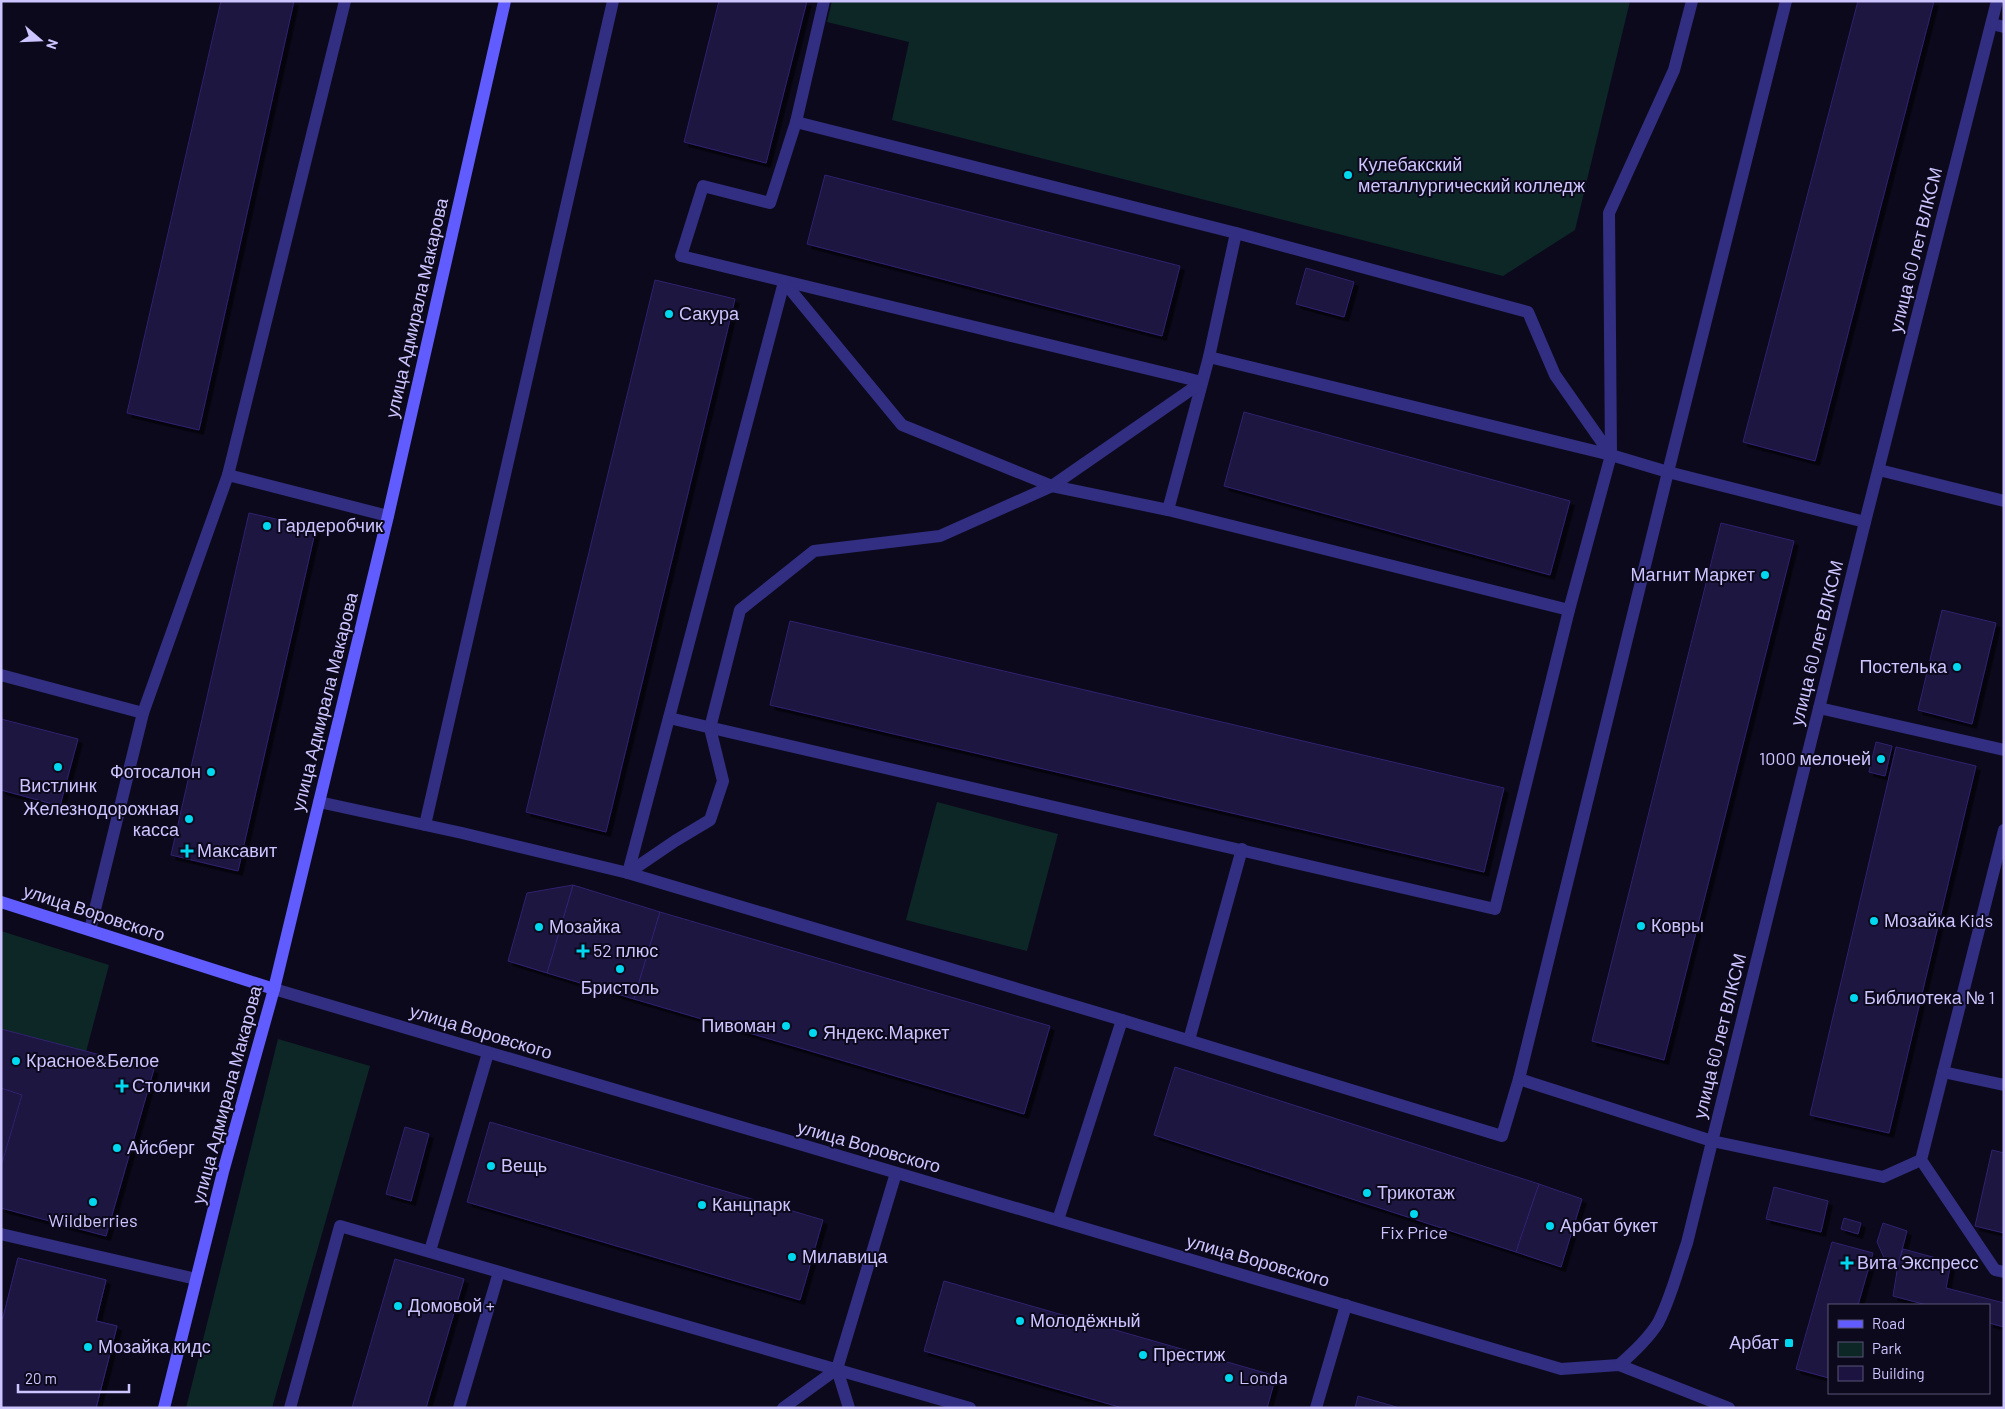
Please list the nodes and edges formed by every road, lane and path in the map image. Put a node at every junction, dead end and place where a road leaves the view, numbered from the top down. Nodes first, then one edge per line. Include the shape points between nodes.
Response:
1 (345, 1) edge
2 (505, 1) edge
3 (613, 1) edge
4 (824, 1) edge
5 (1692, 1) edge
6 (1786, 1) edge
7 (1997, 1) edge
8 (1998, 25) edge
9 (796, 122) junction
10 (1236, 233) junction
11 (784, 282) junction
12 (1209, 357) junction
13 (1202, 382) junction
14 (1611, 455) junction
15 (1879, 470) junction
16 (1668, 472) junction
17 (228, 476) junction
18 (1052, 486) junction
19 (2004, 501) edge
20 (1168, 510) junction
21 (388, 516) junction
22 (1865, 522) junction
23 (1569, 610) junction
24 (1, 675) edge
25 (1819, 708) junction
26 (143, 713) junction
27 (669, 718) junction
28 (710, 728) junction
29 (2004, 750) edge
30 (319, 802) junction
31 (425, 825) junction
32 (2004, 830) edge
33 (1242, 849) junction
34 (628, 873) junction
35 (1, 902) edge
36 (90, 930) junction
37 (274, 989) junction
38 (1122, 1020) junction
39 (1189, 1040) junction
40 (488, 1053) junction
41 (1943, 1072) junction
42 (1519, 1079) junction
43 (2004, 1085) edge
44 (1712, 1141) junction
45 (1921, 1160) junction
46 (896, 1173) junction
47 (1058, 1220) junction
48 (1, 1234) edge
49 (430, 1251) junction
50 (499, 1272) junction
51 (2004, 1272) edge
52 (196, 1280) junction
53 (1346, 1305) junction
54 (1619, 1365) junction
55 (837, 1369) junction
56 (164, 1408) edge
57 (290, 1408) edge
58 (459, 1408) edge
59 (783, 1408) edge
60 (849, 1408) edge
61 (970, 1408) edge
62 (1316, 1408) edge
63 (1729, 1408) edge

1 - 17 street
2 - 21 street, улица Адмирала Макарова
3 - 31 street
4 - 9 street
5 - 14 street via 1674,70 1609,213
6 - 16 street
7 - 8 street, улица 60 лет ВЛКСМ
8 - 15 street, улица 60 лет ВЛКСМ
9 - 10 street
9 - 11 street via 770,203 703,186 681,256
10 - 12 street
10 - 14 street via 1528,312 1555,375
11 - 13 street
11 - 18 street via 902,425
11 - 27 street
12 - 13 street
12 - 14 street
13 - 18 street
13 - 20 street
14 - 16 street
14 - 23 street
15 - 19 street
15 - 22 street, улица 60 лет ВЛКСМ
16 - 22 street
16 - 42 street
17 - 21 street
17 - 26 street
18 - 20 street
18 - 28 street via 940,536 814,551 740,610
20 - 23 street
21 - 30 street, улица Адмирала Макарова
22 - 25 street, улица 60 лет ВЛКСМ
23 - 33 street via 1495,909
24 - 26 street
25 - 29 street
25 - 44 street, улица 60 лет ВЛКСМ
26 - 36 street
27 - 28 street
27 - 34 street
28 - 33 street
28 - 34 street via 723,781 710,820
30 - 31 street
30 - 37 street, улица Адмирала Макарова
31 - 34 street
32 - 41 street
33 - 39 street
34 - 38 street
35 - 36 street, улица Воровского
36 - 37 street, улица Воровского
37 - 40 street, улица Воровского
37 - 52 street, улица Адмирала Макарова
38 - 39 street
38 - 47 street
39 - 42 street via 1502,1136
40 - 46 street, улица Воровского
40 - 49 street
41 - 43 street
41 - 45 street
42 - 44 street
44 - 45 street via 1883,1177
44 - 54 street, улица 60 лет ВЛКСМ via 1687,1243 1669,1296 1657,1323 1638,1348
45 - 51 street via 1995,1270
46 - 47 street, улица Воровского
46 - 55 street
47 - 53 street, улица Воровского
48 - 52 street
49 - 50 street
49 - 57 street via 340,1226
50 - 55 street
50 - 58 street
52 - 56 street, улица Адмирала Макарова
53 - 54 street, улица Воровского via 1561,1368
53 - 62 street
54 - 63 street, улица Воровского
55 - 59 street
55 - 60 street
55 - 61 street

